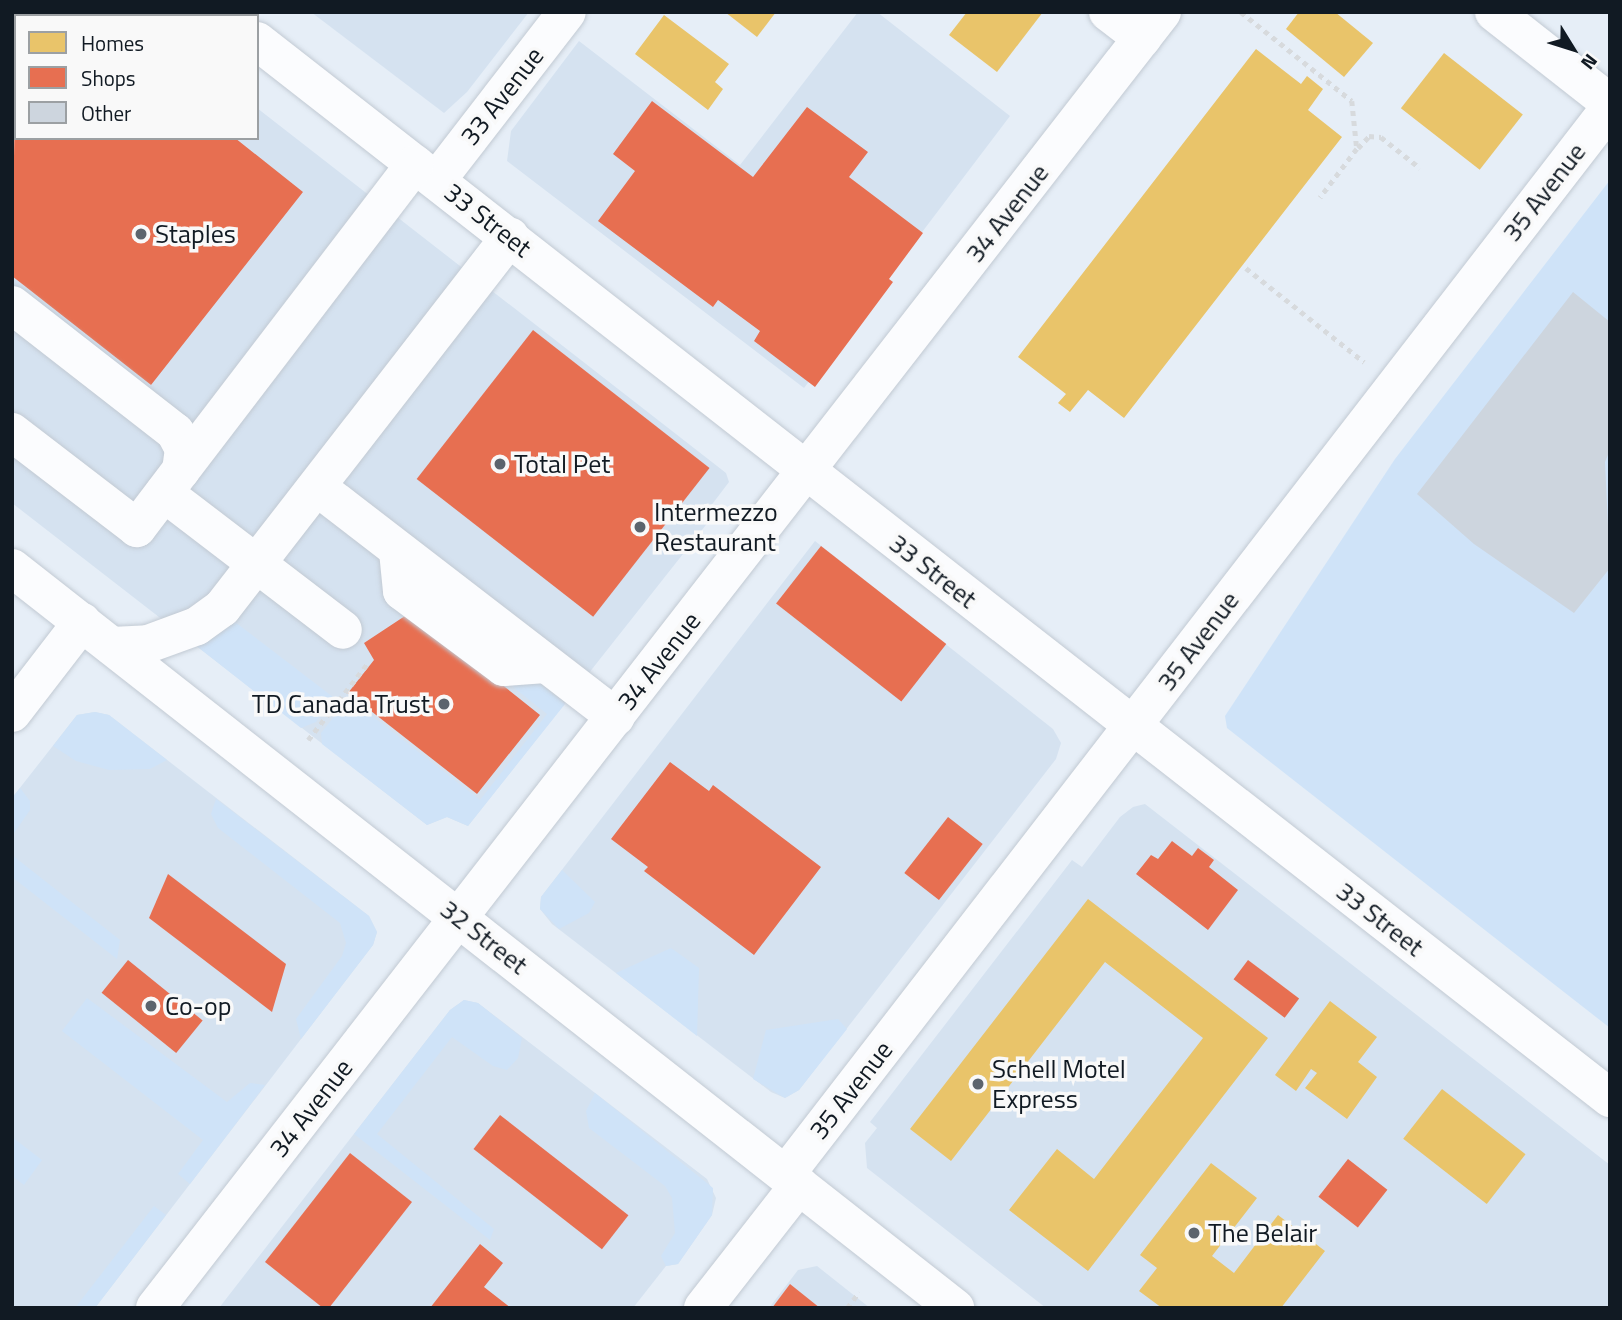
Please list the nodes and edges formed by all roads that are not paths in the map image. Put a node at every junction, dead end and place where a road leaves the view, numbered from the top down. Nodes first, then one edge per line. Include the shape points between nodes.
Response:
1 (567, 12) edge
2 (1108, 12) edge
3 (1494, 12) edge
4 (1152, 25) edge
5 (259, 43) edge
6 (1610, 106) edge
7 (426, 172) junction
8 (510, 237) junction
9 (12, 305) edge
10 (12, 432) edge
11 (806, 472) junction
12 (172, 482) junction
13 (317, 487) junction
14 (257, 564) junction
15 (12, 568) edge
16 (82, 622) junction
17 (343, 630) dead end
18 (112, 646) junction
19 (12, 713) edge
20 (615, 717) junction
21 (1133, 725) junction
22 (459, 918) junction
23 (1610, 1098) edge
24 (792, 1179) junction
25 (155, 1308) edge
26 (703, 1308) edge
27 (955, 1308) edge

1 - 7 main road, 33 Avenue
2 - 4 main road
3 - 6 main road
4 - 11 main road, 34 Avenue
5 - 7 main road, 33 Street
6 - 21 main road, 35 Avenue
7 - 8 main road, 33 Street
7 - 12 main road, 33 Avenue
8 - 11 main road, 33 Street
8 - 13 main road
9 - 12 main road via 175,432 184,449
10 - 12 main road, 33 Avenue via 137,528
11 - 20 main road, 34 Avenue
11 - 21 main road, 33 Street
12 - 14 main road
13 - 14 main road
13 - 20 main road
14 - 17 main road
14 - 18 main road via 222,608 197,626 148,644
15 - 16 main road, 32 Street
16 - 18 main road, 32 Street
16 - 19 main road
18 - 22 main road, 32 Street
20 - 22 main road, 34 Avenue
21 - 23 main road, 33 Street
21 - 24 main road, 35 Avenue
22 - 24 main road, 32 Street
22 - 25 main road, 34 Avenue
24 - 26 main road, 35 Avenue
24 - 27 main road, 32 Street

